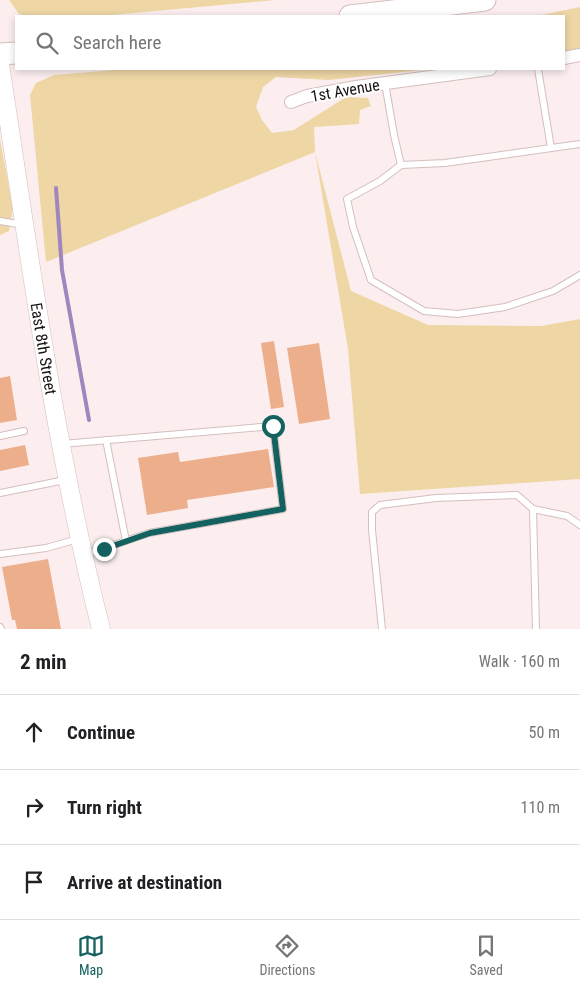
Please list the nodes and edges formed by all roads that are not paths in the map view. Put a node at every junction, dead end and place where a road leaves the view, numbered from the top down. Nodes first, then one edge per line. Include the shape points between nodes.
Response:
1 (485, 0) edge
2 (358, 15) edge
3 (15, 53) edge
4 (0, 54) edge
5 (580, 55) edge
6 (565, 58) edge
7 (0, 64) edge
8 (482, 70) edge
9 (538, 70) edge
10 (385, 83) junction
11 (291, 102) dead end
12 (580, 144) edge
13 (551, 148) junction
14 (401, 165) junction
15 (0, 221) edge
16 (24, 225) junction
17 (580, 275) edge
18 (24, 432) dead end
19 (0, 436) edge
20 (106, 440) junction
21 (60, 444) junction
22 (67, 480) junction
23 (0, 493) edge
24 (533, 508) junction
25 (580, 525) edge
26 (79, 538) junction
27 (126, 541) junction
28 (0, 554) edge
29 (83, 556) junction
30 (101, 629) edge
31 (382, 629) edge
32 (536, 629) edge

1 - 2 highway
3 - 4 highway
5 - 6 street
7 - 16 main road, East 8th Street
8 - 10 street, 1st Avenue
9 - 13 lane
10 - 11 street, 1st Avenue via 307,96
10 - 14 lane
12 - 13 lane
13 - 14 lane via 445,163
14 - 17 lane via 347,199 371,280 424,311 458,314 505,307 553,291
15 - 16 lane
16 - 21 main road, East 8th Street
18 - 19 lane
20 - 21 lane
20 - 27 lane
20 - 27 lane via 273,426 283,509 150,533
21 - 22 main road, East 8th Street
22 - 23 lane
22 - 26 main road, East 8th Street
24 - 25 lane via 567,516
24 - 31 lane via 518,495 436,498 380,505 372,512 372,530
24 - 32 lane
26 - 28 lane via 46,548
26 - 29 main road, East 8th Street
27 - 29 lane
29 - 30 main road, East 8th Street

